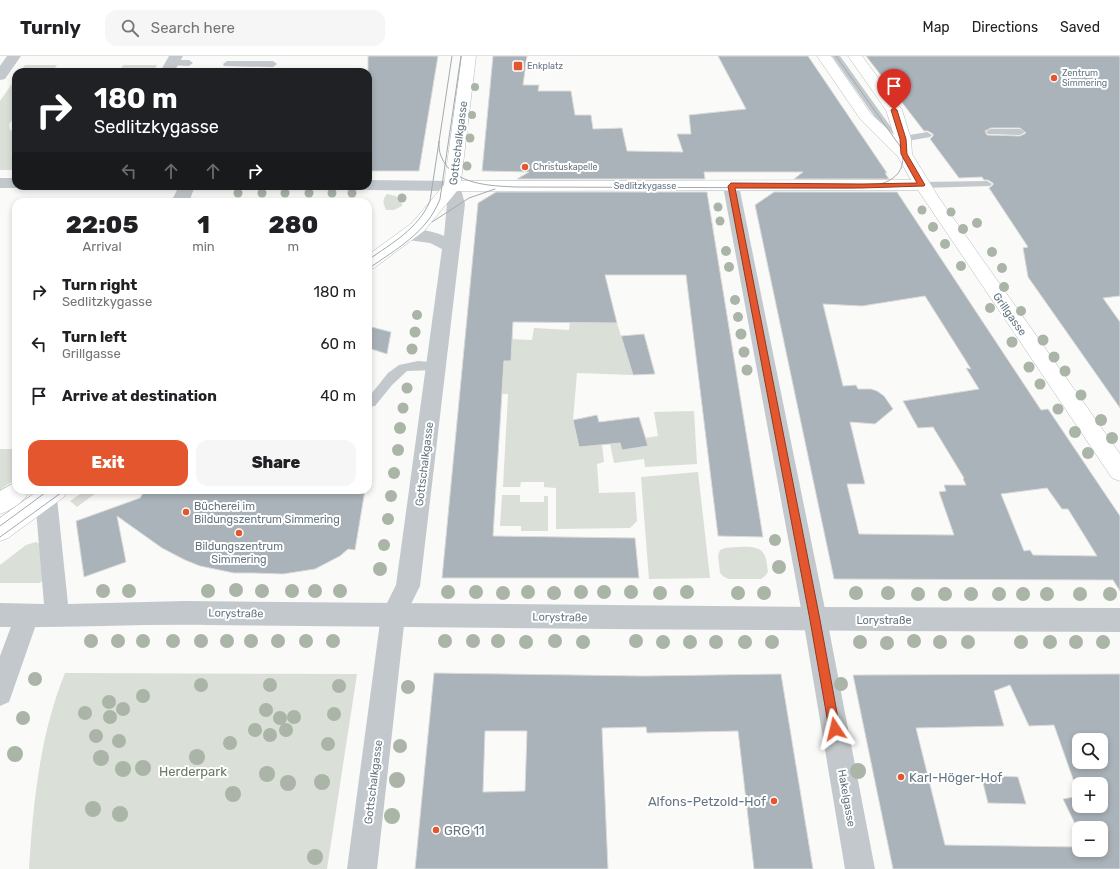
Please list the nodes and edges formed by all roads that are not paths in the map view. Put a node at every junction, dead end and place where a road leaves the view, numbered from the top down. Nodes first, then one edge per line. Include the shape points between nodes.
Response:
1 (14, 56) edge
2 (469, 56) edge
3 (824, 56) edge
4 (836, 56) edge
5 (855, 56) edge
6 (172, 64) edge
7 (189, 64) dead end
8 (227, 64) dead end
9 (273, 64) dead end
10 (0, 76) edge
11 (990, 132) dead end
12 (1020, 132) dead end
13 (927, 135) dead end
14 (899, 143) junction
15 (0, 183) edge
16 (12, 183) edge
17 (987, 184) dead end
18 (372, 185) edge
19 (922, 185) junction
20 (452, 186) junction
21 (731, 186) junction
22 (407, 235) junction
23 (451, 246) junction
24 (372, 261) edge
25 (436, 366) junction
26 (372, 402) edge
27 (1120, 472) edge
28 (14, 494) edge
29 (51, 494) edge
30 (0, 504) edge
31 (0, 531) edge
32 (0, 615) edge
33 (393, 615) junction
34 (27, 616) junction
35 (57, 616) junction
36 (815, 620) junction
37 (1120, 620) edge
38 (0, 693) edge
39 (362, 869) edge
40 (860, 869) edge

1 - 10 street
2 - 20 main road, Gottschalkgasse
3 - 14 main road, Grillgasse via 866,117
4 - 14 lane, Grillgasse
5 - 14 main road, Grillgasse via 894,110
6 - 7 lane
8 - 9 lane
11 - 12 lane
13 - 14 lane
14 - 19 main road, Grillgasse
15 - 16 street
17 - 19 lane
18 - 20 street, Sedlitzkygasse
19 - 21 main road, Sedlitzkygasse
19 - 27 main road, Grillgasse
20 - 21 main road, Sedlitzkygasse
20 - 22 main road via 424,221
20 - 23 street, Gottschalkgasse via 456,204
21 - 36 street, Hakelgasse
22 - 23 street via 434,238
22 - 24 main road
23 - 25 street, Gottschalkgasse
25 - 26 lane via 403,367
25 - 33 street, Gottschalkgasse via 408,586
28 - 30 main road
29 - 31 main road
29 - 35 street
32 - 34 street, Lorystraße
33 - 35 street, Lorystraße via 185,613
33 - 36 street, Lorystraße
33 - 39 street, Gottschalkgasse
34 - 35 street, Lorystraße
34 - 38 street
36 - 37 street, Lorystraße
36 - 40 street, Hakelgasse

